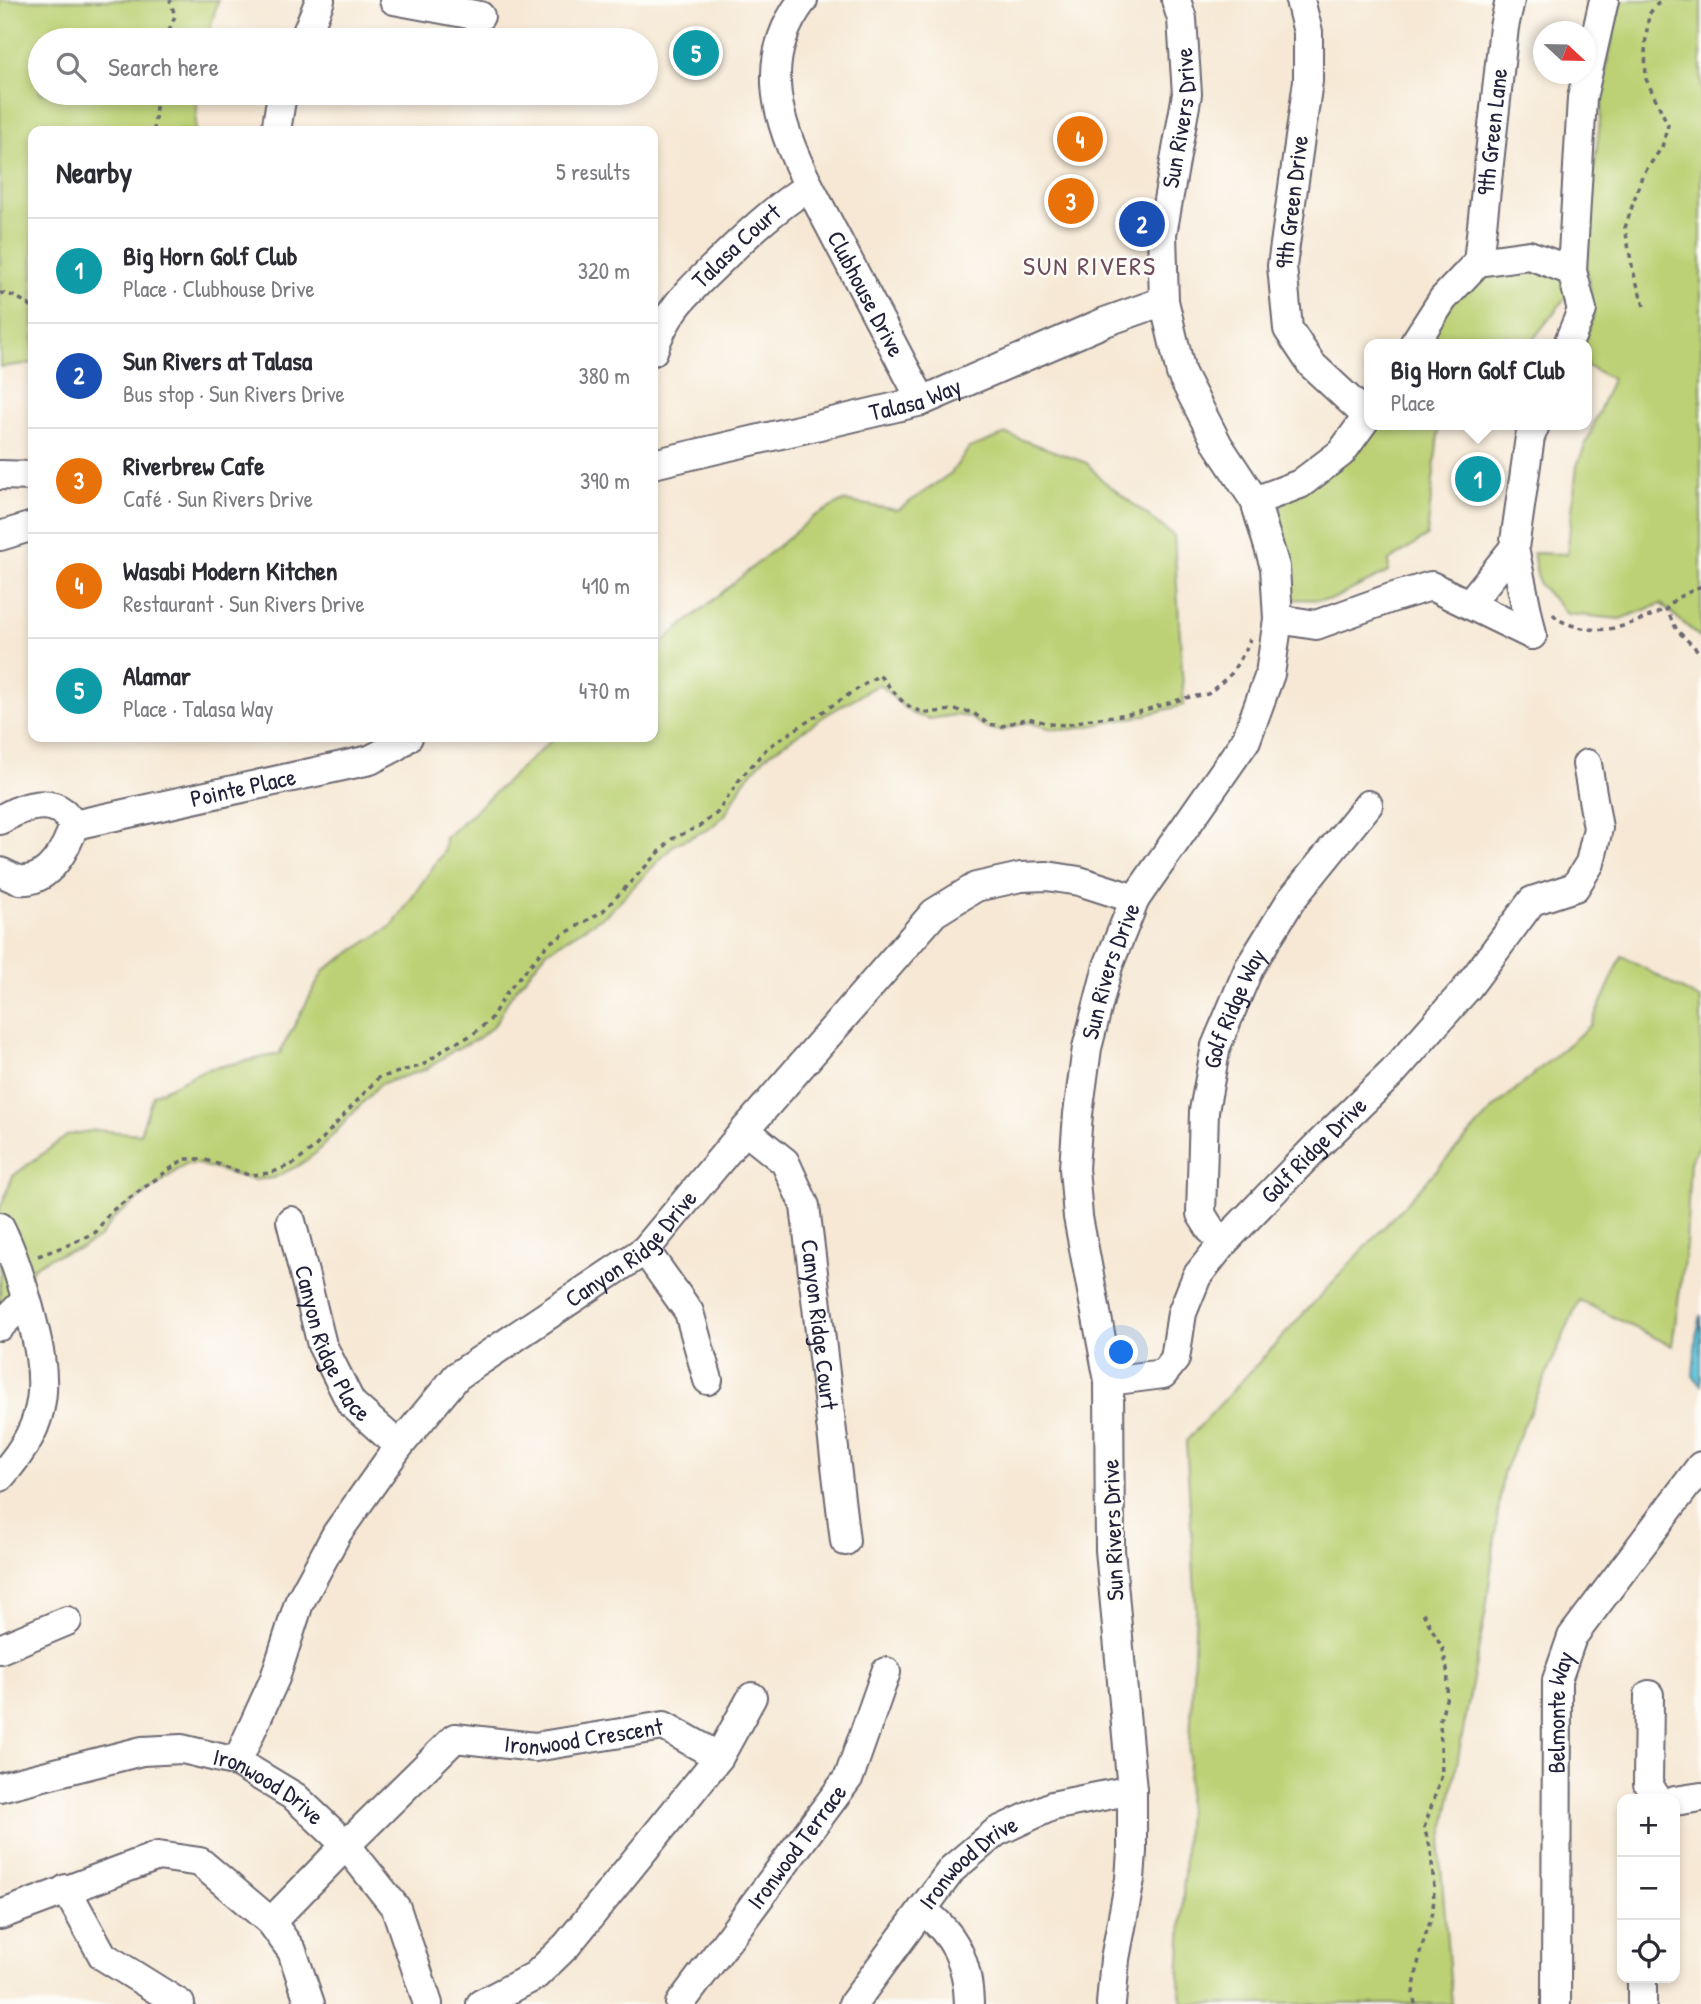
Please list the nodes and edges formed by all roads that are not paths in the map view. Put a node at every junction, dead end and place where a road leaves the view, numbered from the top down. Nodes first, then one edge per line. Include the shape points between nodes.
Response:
1 (320, 0) edge
2 (394, 0) edge
3 (803, 0) edge
4 (1176, 0) edge
5 (1300, 0) edge
6 (1510, 0) edge
7 (1604, 0) edge
8 (480, 16) dead end
9 (309, 28) edge
10 (280, 105) edge
11 (277, 126) edge
12 (809, 186) junction
13 (1478, 262) junction
14 (1572, 271) junction
15 (1164, 301) junction
16 (658, 338) edge
17 (1417, 339) edge
18 (1570, 339) edge
19 (922, 401) junction
20 (1364, 411) edge
21 (1364, 421) edge
22 (1533, 430) edge
23 (658, 463) edge
24 (0, 475) edge
25 (28, 476) edge
26 (1255, 501) junction
27 (28, 528) edge
28 (0, 536) edge
29 (1514, 548) junction
30 (1469, 604) junction
31 (1278, 619) junction
32 (401, 742) edge
33 (1587, 764) dead end
34 (1368, 805) dead end
35 (0, 820) edge
36 (74, 825) junction
37 (0, 872) edge
38 (1135, 899) junction
39 (745, 1130) junction
40 (291, 1221) dead end
41 (0, 1227) edge
42 (1224, 1242) junction
43 (645, 1250) junction
44 (23, 1289) junction
45 (0, 1326) edge
46 (708, 1380) dead end
47 (1109, 1381) junction
48 (399, 1446) junction
49 (1701, 1466) edge
50 (0, 1476) edge
51 (845, 1541) dead end
52 (67, 1621) dead end
53 (0, 1649) edge
54 (886, 1672) dead end
55 (1649, 1695) dead end
56 (751, 1697) dead end
57 (719, 1756) junction
58 (237, 1762) junction
59 (0, 1787) edge
60 (1132, 1790) junction
61 (1654, 1794) edge
62 (1701, 1797) edge
63 (1680, 1800) edge
64 (346, 1845) junction
65 (66, 1889) junction
66 (922, 1910) junction
67 (0, 1914) edge
68 (271, 1923) junction
69 (1642, 1983) edge
70 (180, 2004) edge
71 (310, 2004) edge
72 (428, 2004) edge
73 (481, 2004) edge
74 (680, 2004) edge
75 (853, 2004) edge
76 (968, 2004) edge
77 (1111, 2004) edge
78 (1556, 2004) edge
79 (1642, 2004) edge

1 - 9 street
2 - 8 street
3 - 12 street via 783,37 776,88 781,119
4 - 15 street, Sun Rivers Drive via 1182,19 1187,94 1162,234
5 - 20 street, 9th Green Drive via 1308,32 1308,81 1282,266 1288,329 1312,365
6 - 13 street, 9th Green Lane
7 - 14 street via 1582,98
10 - 11 street
12 - 16 street, Talasa Court via 776,208 678,302
12 - 19 street, Clubhouse Drive
13 - 14 street via 1530,255
13 - 17 street via 1443,299
14 - 18 street via 1582,310
15 - 19 street, Talasa Way
15 - 26 street, Sun Rivers Drive via 1181,373 1218,445
19 - 23 street, Talasa Way
21 - 26 street via 1341,453 1310,477
22 - 29 street
24 - 25 street
26 - 31 street, Sun Rivers Drive via 1275,567
27 - 28 street
29 - 30 street
29 - 30 street via 1532,635
30 - 31 street via 1431,586 1316,625
31 - 38 street, Sun Rivers Drive via 1270,674 1246,740
32 - 36 street, Pointe Place via 370,760
33 - 42 street, Golf Ridge Drive via 1598,828 1590,863 1575,887 1532,901 1468,987 1392,1072
34 - 42 street, Golf Ridge Way via 1291,900 1249,968 1216,1046 1204,1111 1201,1214
35 - 36 street via 40,804 61,810
36 - 37 street via 69,840 41,877 20,880
38 - 39 street, Canyon Ridge Drive via 1046,876 976,887 934,913
38 - 47 street, Sun Rivers Drive via 1108,966 1087,1048 1074,1168 1077,1217
39 - 43 street, Canyon Ridge Drive
39 - 51 street, Canyon Ridge Court via 785,1163 805,1206
40 - 48 street, Canyon Ridge Place via 322,1345 351,1403
41 - 44 street
42 - 47 street, Golf Ridge Drive via 1196,1276 1182,1313 1175,1359 1163,1374
43 - 46 street via 690,1312
43 - 48 street, Canyon Ridge Drive via 457,1376
44 - 45 street
44 - 50 street via 43,1370 42,1402 25,1446
47 - 60 street, Sun Rivers Drive via 1110,1550
48 - 58 street, Canyon Ridge Drive via 337,1533 299,1603 275,1678
49 - 78 street, Belmonte Way via 1572,1637 1556,1680
52 - 53 street
54 - 74 street, Ironwood Terrace via 849,1777
55 - 61 street via 1648,1784
56 - 57 street
57 - 64 street, Ironwood Crescent via 664,1726 535,1746 455,1738
57 - 73 street via 567,1945 535,1976
58 - 59 street, Ironwood Drive via 182,1749 142,1751
58 - 64 street, Ironwood Drive via 295,1797
60 - 66 street, Ironwood Drive via 1052,1806 996,1832 952,1869
60 - 77 street, Sun Rivers Drive via 1130,1879
62 - 63 street
64 - 68 street
64 - 72 street, Ironwood Drive via 396,1908
65 - 67 street
65 - 68 street via 158,1856 200,1862
65 - 70 street via 103,1956
66 - 75 street, Ironwood Drive
66 - 76 street via 955,1943
68 - 71 street via 292,1951
69 - 79 street

